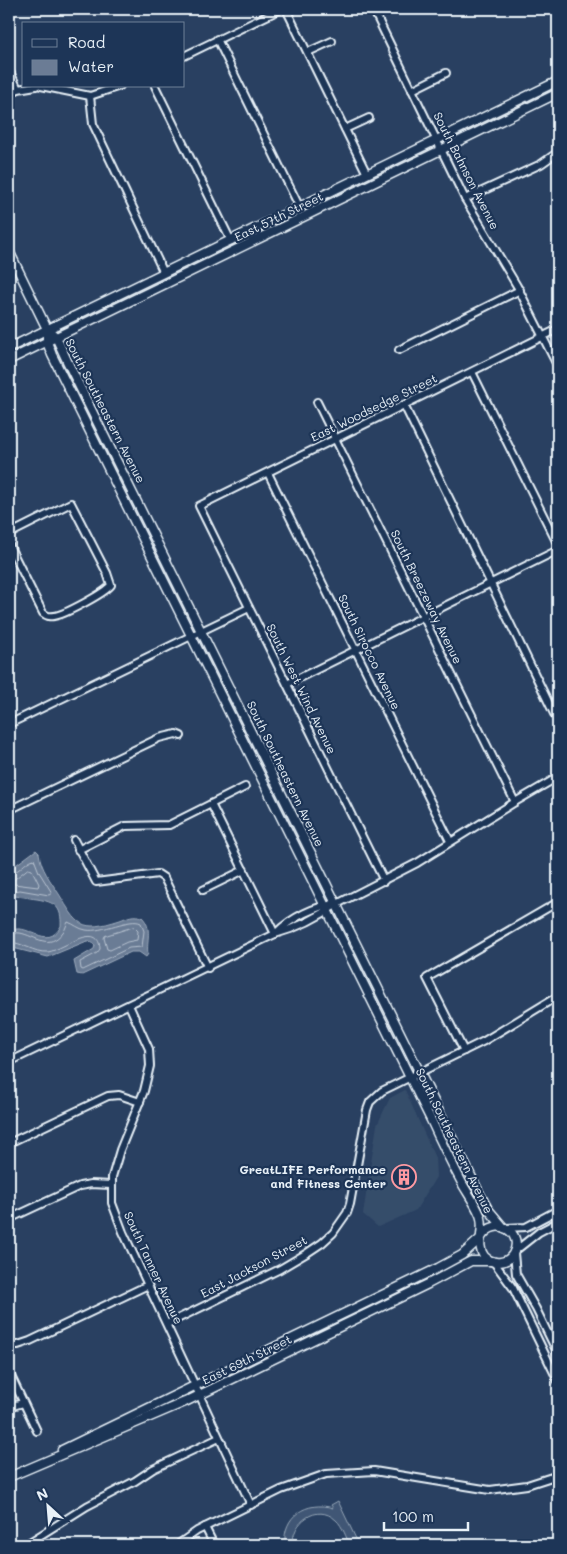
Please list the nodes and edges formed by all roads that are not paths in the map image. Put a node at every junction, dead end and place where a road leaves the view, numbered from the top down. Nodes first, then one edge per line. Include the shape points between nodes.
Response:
1 (281, 9) edge
2 (286, 9) edge
3 (373, 9) edge
4 (217, 39) junction
5 (332, 40) dead end
6 (308, 52) junction
7 (185, 55) edge
8 (9, 70) edge
9 (446, 73) dead end
10 (558, 81) edge
11 (24, 88) edge
12 (51, 88) edge
13 (114, 88) edge
14 (156, 88) edge
15 (18, 89) junction
16 (412, 90) junction
17 (558, 93) edge
18 (9, 94) edge
19 (90, 96) junction
20 (369, 118) dead end
21 (345, 129) junction
22 (437, 141) junction
23 (441, 150) junction
24 (558, 152) edge
25 (367, 174) junction
26 (465, 199) junction
27 (300, 208) junction
28 (231, 241) junction
29 (9, 251) edge
30 (164, 273) junction
31 (520, 290) junction
32 (47, 329) junction
33 (558, 329) edge
34 (56, 337) junction
35 (543, 337) junction
36 (47, 342) junction
37 (9, 348) edge
38 (399, 350) dead end
39 (9, 360) edge
40 (558, 367) edge
41 (472, 372) junction
42 (317, 402) dead end
43 (404, 405) junction
44 (336, 439) junction
45 (268, 473) junction
46 (199, 506) joint
47 (9, 534) edge
48 (9, 545) edge
49 (558, 545) edge
50 (558, 550) edge
51 (491, 583) junction
52 (249, 608) junction
53 (423, 616) junction
54 (202, 631) junction
55 (192, 636) junction
56 (355, 650) junction
57 (286, 684) junction
58 (558, 722) edge
59 (9, 724) edge
60 (182, 736) dead end
61 (558, 778) edge
62 (245, 787) dead end
63 (514, 802) junction
64 (211, 804) junction
65 (9, 810) edge
66 (74, 840) dead end
67 (450, 841) junction
68 (78, 850) junction
69 (244, 870) junction
70 (384, 881) junction
71 (203, 890) dead end
72 (558, 902) edge
73 (337, 904) junction
74 (326, 908) junction
75 (275, 934) junction
76 (208, 968) junction
77 (558, 996) edge
78 (129, 1005) junction
79 (464, 1051) junction
80 (9, 1062) edge
81 (420, 1072) junction
82 (410, 1077) junction
83 (140, 1102) junction
84 (9, 1143) edge
85 (111, 1186) junction
86 (558, 1210) edge
87 (9, 1219) edge
88 (558, 1222) edge
89 (505, 1228) junction
90 (482, 1237) junction
91 (514, 1252) junction
92 (492, 1261) junction
93 (148, 1285) junction
94 (167, 1324) junction
95 (9, 1345) edge
96 (558, 1354) edge
97 (9, 1372) edge
98 (558, 1381) edge
99 (195, 1385) junction
100 (200, 1395) junction
101 (23, 1402) junction
102 (9, 1407) edge
103 (37, 1430) dead end
104 (219, 1438) junction
105 (558, 1475) edge
106 (9, 1477) edge
107 (251, 1505) junction
108 (205, 1527) junction
109 (25, 1545) edge
110 (177, 1545) edge
111 (214, 1545) edge

1 - 4 street
2 - 6 street
3 - 16 street, South Bahnson Avenue
4 - 7 street
4 - 27 street
5 - 6 street
6 - 21 street
8 - 15 street
9 - 16 street
10 - 22 main road, East 57th Street
11 - 15 street
12 - 19 street
13 - 19 street
14 - 28 street
15 - 18 street
16 - 22 street, South Bahnson Avenue
17 - 23 main road, East 57th Street
19 - 30 street via 93,124
20 - 21 street
21 - 25 street
22 - 23 street, South Bahnson Avenue
22 - 25 main road, East 57th Street
23 - 26 street, South Bahnson Avenue
23 - 34 main road, East 57th Street
24 - 26 street via 540,164
25 - 27 main road, East 57th Street
26 - 31 street, South Bahnson Avenue
27 - 28 main road, East 57th Street
28 - 30 main road, East 57th Street
29 - 32 main road, South Southeastern Avenue
30 - 32 main road, East 57th Street
31 - 35 street, South Bahnson Avenue
31 - 38 street
32 - 34 main road, South Southeastern Avenue
32 - 36 main road, South Southeastern Avenue
32 - 37 main road, East 57th Street
33 - 35 street, East Woodsedge Street
34 - 36 main road, East 57th Street
34 - 54 main road, South Southeastern Avenue
35 - 40 street, South Bahnson Avenue
35 - 41 street, East Woodsedge Street
36 - 39 main road, East 57th Street
36 - 55 main road, South Southeastern Avenue
41 - 43 street, East Woodsedge Street
41 - 49 street
42 - 44 street, South Breezeway Avenue
43 - 44 street, East Woodsedge Street
43 - 51 street
44 - 45 street, East Woodsedge Street
44 - 53 street, South Breezeway Avenue
45 - 46 street, East Woodsedge Street
45 - 56 street, South Sirocco Avenue
46 - 52 street, South West Wind Avenue
47 - 48 street via 72,503 111,585 104,592 56,616 46,616
50 - 51 street
51 - 53 street
51 - 58 street
52 - 54 street
52 - 57 street, South West Wind Avenue
53 - 56 street
53 - 63 street, South Breezeway Avenue
54 - 55 street
54 - 73 main road, South Southeastern Avenue
55 - 59 street
55 - 74 main road, South Southeastern Avenue
56 - 57 street
56 - 67 street, South Sirocco Avenue
57 - 70 street, South West Wind Avenue
60 - 65 street via 176,734 159,738
61 - 63 street
62 - 64 street
63 - 67 street
64 - 68 street via 169,825 125,826
64 - 69 street
66 - 68 street
67 - 70 street
68 - 76 street via 96,882 158,874 164,878
69 - 71 street
69 - 75 street
70 - 73 street
72 - 79 street via 428,978
73 - 74 street
73 - 81 main road, South Southeastern Avenue
74 - 75 street via 289,922
74 - 82 main road, South Southeastern Avenue
75 - 76 street
76 - 78 street
77 - 79 street, East Jackson Street
78 - 80 street
78 - 83 street, South Tanner Avenue via 150,1057 148,1078
79 - 81 street, East Jackson Street
81 - 82 street, East Jackson Street
81 - 89 main road, South Southeastern Avenue via 488,1209
82 - 90 main road, South Southeastern Avenue via 480,1214
82 - 94 street, East Jackson Street via 370,1102 350,1204 333,1233 280,1269
83 - 84 street via 119,1095 108,1096
83 - 85 street, South Tanner Avenue via 114,1167
85 - 87 street via 80,1186
85 - 93 street, South Tanner Avenue via 118,1220
86 - 89 street via 526,1228
88 - 91 street
89 - 90 main road via 491,1228
89 - 91 main road via 514,1236
90 - 92 main road via 482,1253
90 - 99 main road, East 69th Street via 462,1255 438,1268
91 - 92 main road via 504,1261
91 - 96 street via 516,1274
92 - 98 street via 513,1288
92 - 100 main road, East 69th Street via 467,1263
93 - 94 street, South Tanner Avenue
93 - 95 street via 30,1341
94 - 99 street, South Tanner Avenue
97 - 101 street
99 - 100 street, South Tanner Avenue
99 - 106 main road, East 69th Street
100 - 104 street, South Tanner Avenue
100 - 106 main road, East 69th Street
101 - 102 street
101 - 103 street
104 - 107 street, South Tanner Avenue
104 - 109 street via 153,1469
105 - 107 street via 527,1485 490,1490 374,1470 340,1473 311,1479
107 - 108 street
108 - 110 street
108 - 111 street

